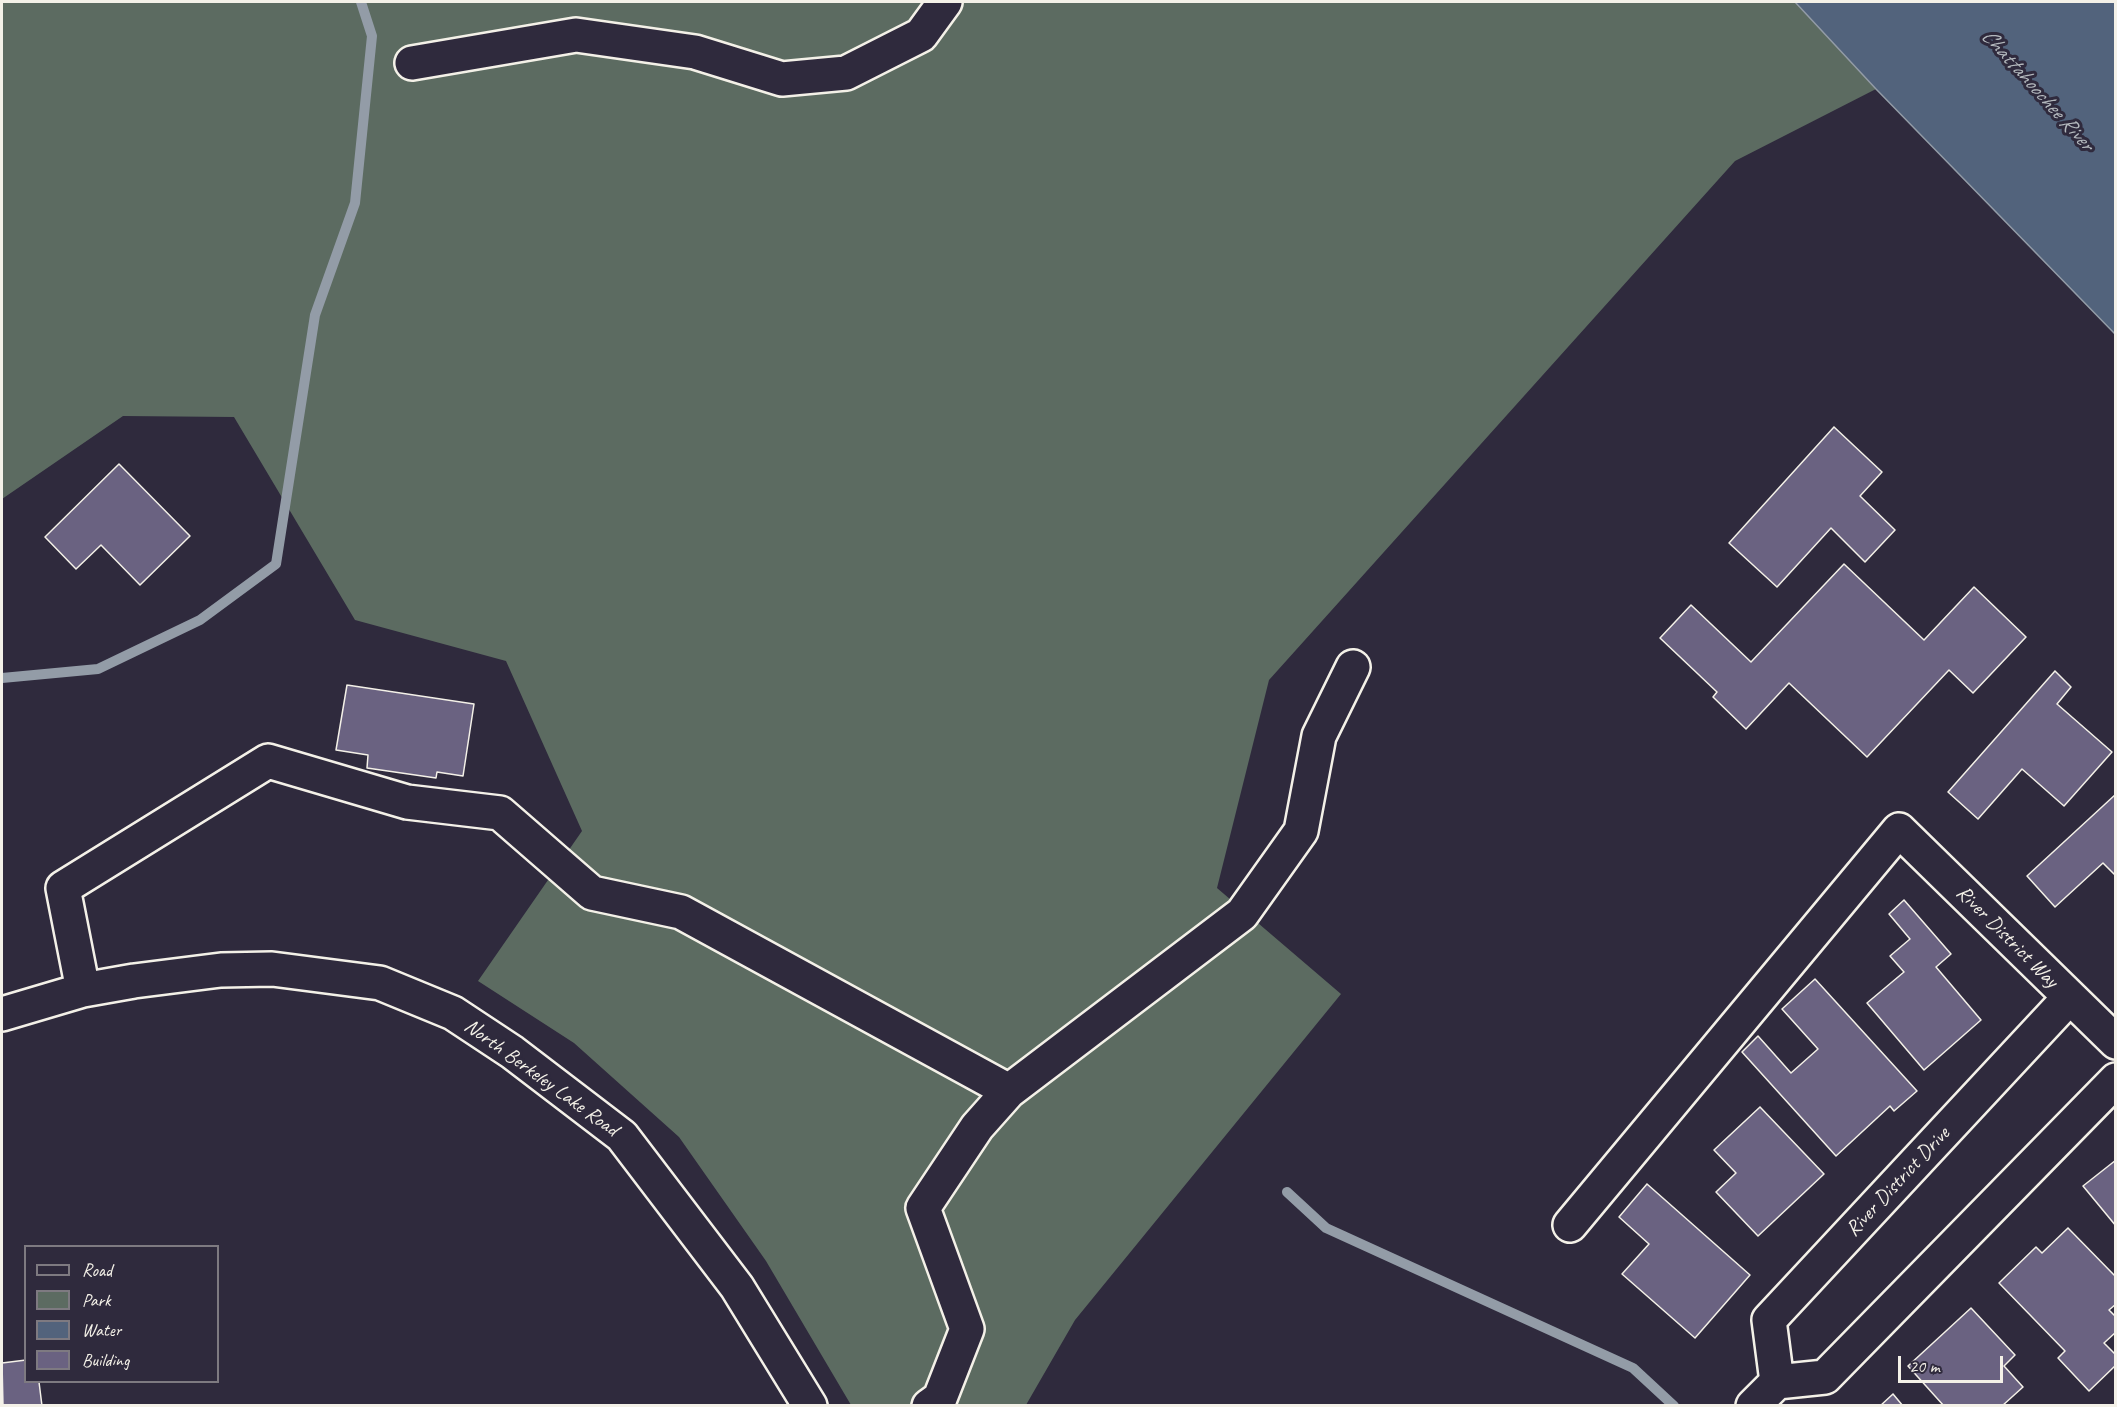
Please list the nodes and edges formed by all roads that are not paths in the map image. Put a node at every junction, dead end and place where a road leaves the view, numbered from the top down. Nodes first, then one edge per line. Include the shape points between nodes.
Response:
1 (945, 2) edge
2 (412, 63) dead end
3 (1353, 667) dead end
4 (83, 990) junction
5 (2068, 998) junction
6 (2, 1014) edge
7 (2115, 1042) edge
8 (2115, 1080) edge
9 (1009, 1091) junction
10 (1570, 1225) dead end
11 (1777, 1382) junction
12 (810, 1406) edge
13 (929, 1406) edge
14 (1753, 1406) edge

1 - 2 street via 921,35 846,73 782,79 695,52 576,35
3 - 9 street via 1319,736 1301,831 1242,914
4 - 6 street, North Berkeley Lake Road
4 - 9 street via 63,888 268,761 407,802 500,813 592,893 681,912
4 - 12 street, North Berkeley Lake Road via 221,970 272,969 380,983 453,1013 512,1052 622,1136 738,1287
5 - 7 street, River District Way
5 - 10 street, River District Way via 1899,830
5 - 11 street, River District Drive via 1770,1320
8 - 11 street via 1825,1377
9 - 13 street via 977,1127 922,1208 967,1329 940,1398
11 - 14 street

